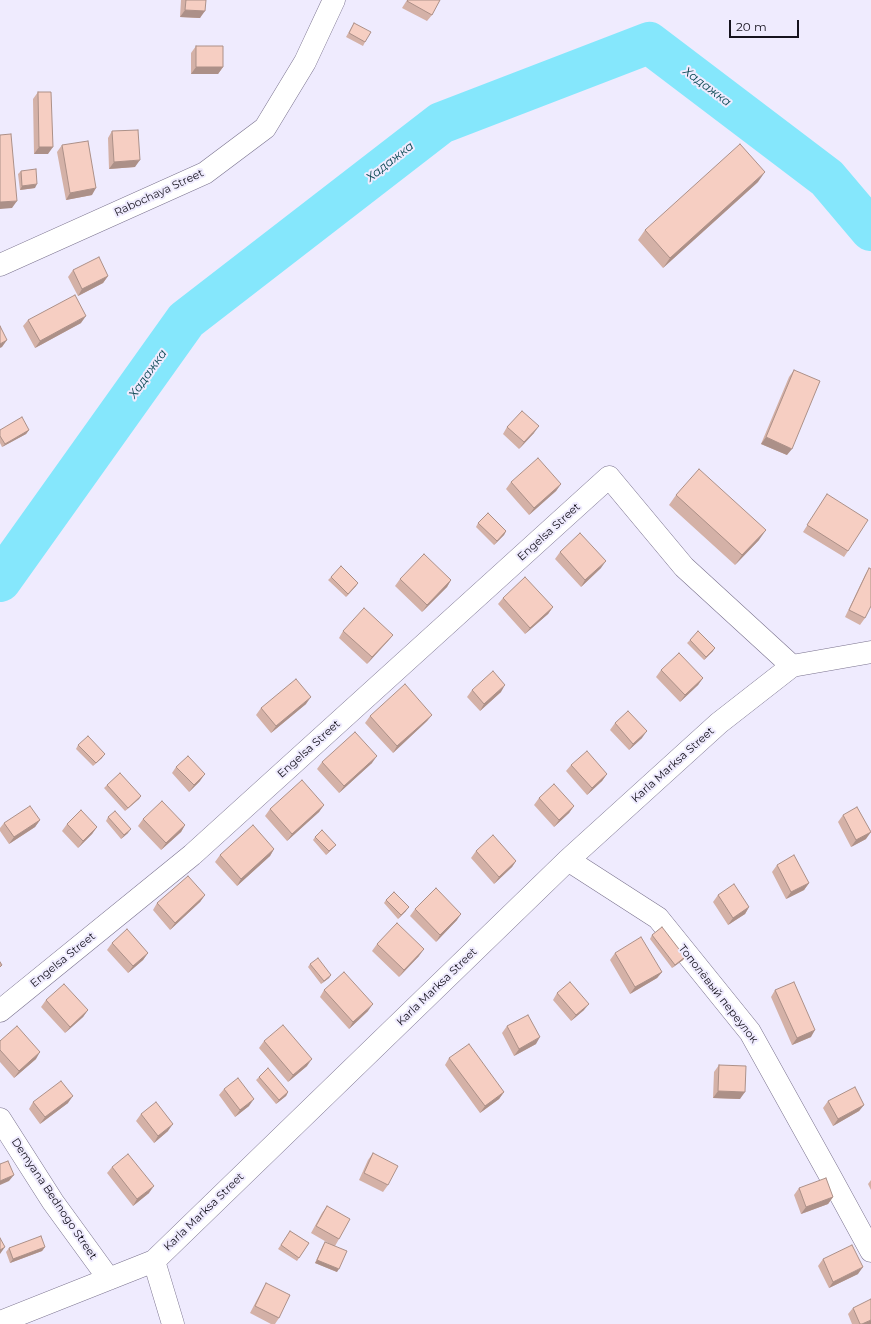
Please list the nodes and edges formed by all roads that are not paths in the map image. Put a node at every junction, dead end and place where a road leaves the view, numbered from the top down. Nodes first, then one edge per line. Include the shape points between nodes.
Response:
1 (334, 0) edge
2 (0, 265) edge
3 (871, 652) edge
4 (792, 666) junction
5 (568, 860) junction
6 (0, 1011) edge
7 (0, 1118) edge
8 (871, 1251) edge
9 (154, 1261) junction
10 (109, 1279) junction
11 (0, 1322) edge
12 (173, 1324) edge

1 - 2 street, Rabochaya Street via 305,62 265,128 206,173
3 - 4 street, Karla Marksa Street
4 - 5 street, Karla Marksa Street via 719,723
4 - 6 street, Engelsa Street via 684,567 609,477 192,855
5 - 8 street, Тополёвый переулок via 658,918 750,1032
5 - 9 street, Karla Marksa Street
7 - 10 street, Demyana Bednogo Street via 53,1202
9 - 10 street, Karla Marksa Street
9 - 12 street
10 - 11 street, Karla Marksa Street

